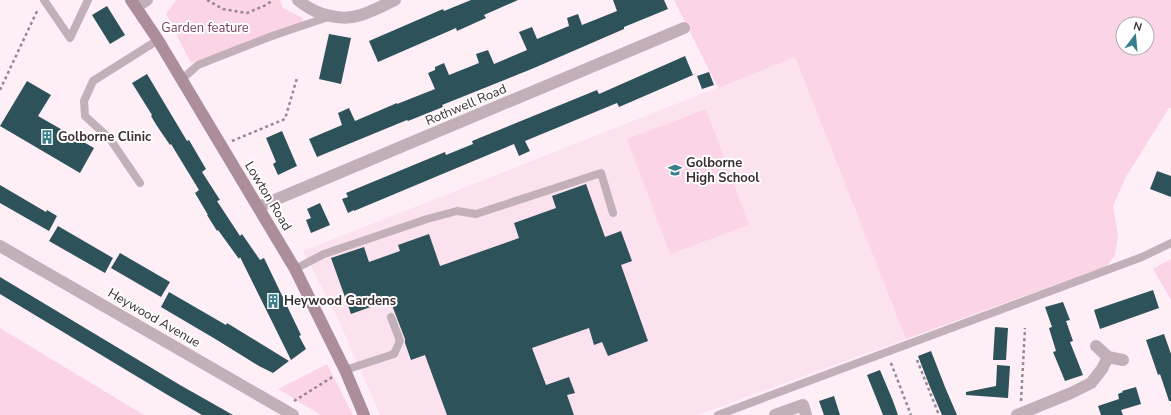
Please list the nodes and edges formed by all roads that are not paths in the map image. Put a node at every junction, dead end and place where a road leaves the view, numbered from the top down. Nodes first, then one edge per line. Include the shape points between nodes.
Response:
1 (88, 0) edge
2 (147, 0) edge
3 (298, 0) edge
4 (395, 0) edge
5 (42, 3) edge
6 (133, 3) edge
7 (332, 16) junction
8 (684, 28) dead end
9 (158, 40) junction
10 (181, 80) junction
11 (140, 183) dead end
12 (258, 207) junction
13 (613, 213) dead end
14 (1171, 243) edge
15 (0, 246) edge
16 (295, 269) junction
17 (391, 317) dead end
18 (1096, 346) dead end
19 (1108, 357) junction
20 (1123, 360) dead end
21 (345, 370) junction
22 (805, 410) edge
23 (1019, 414) edge
24 (294, 415) edge
25 (364, 415) edge
26 (718, 415) edge
27 (775, 415) edge

1 - 5 lane via 70,38
2 - 6 street
3 - 7 street via 313,11
4 - 7 street via 360,15
6 - 9 main road, Lowton Road
7 - 10 lane via 213,59 198,66
8 - 12 street, Rothwell Road
9 - 10 main road, Lowton Road
9 - 11 lane via 93,81 84,101 85,116 110,139
10 - 12 main road, Lowton Road
12 - 16 main road, Lowton Road
13 - 16 lane via 601,173 476,214 457,211 427,219 324,254
14 - 26 lane via 1142,257
15 - 24 street, Heywood Avenue
16 - 21 main road, Lowton Road
17 - 21 lane via 400,341 394,354
18 - 19 street
19 - 20 street
19 - 23 street via 1091,383
21 - 25 main road, Lowton Road
22 - 27 street

